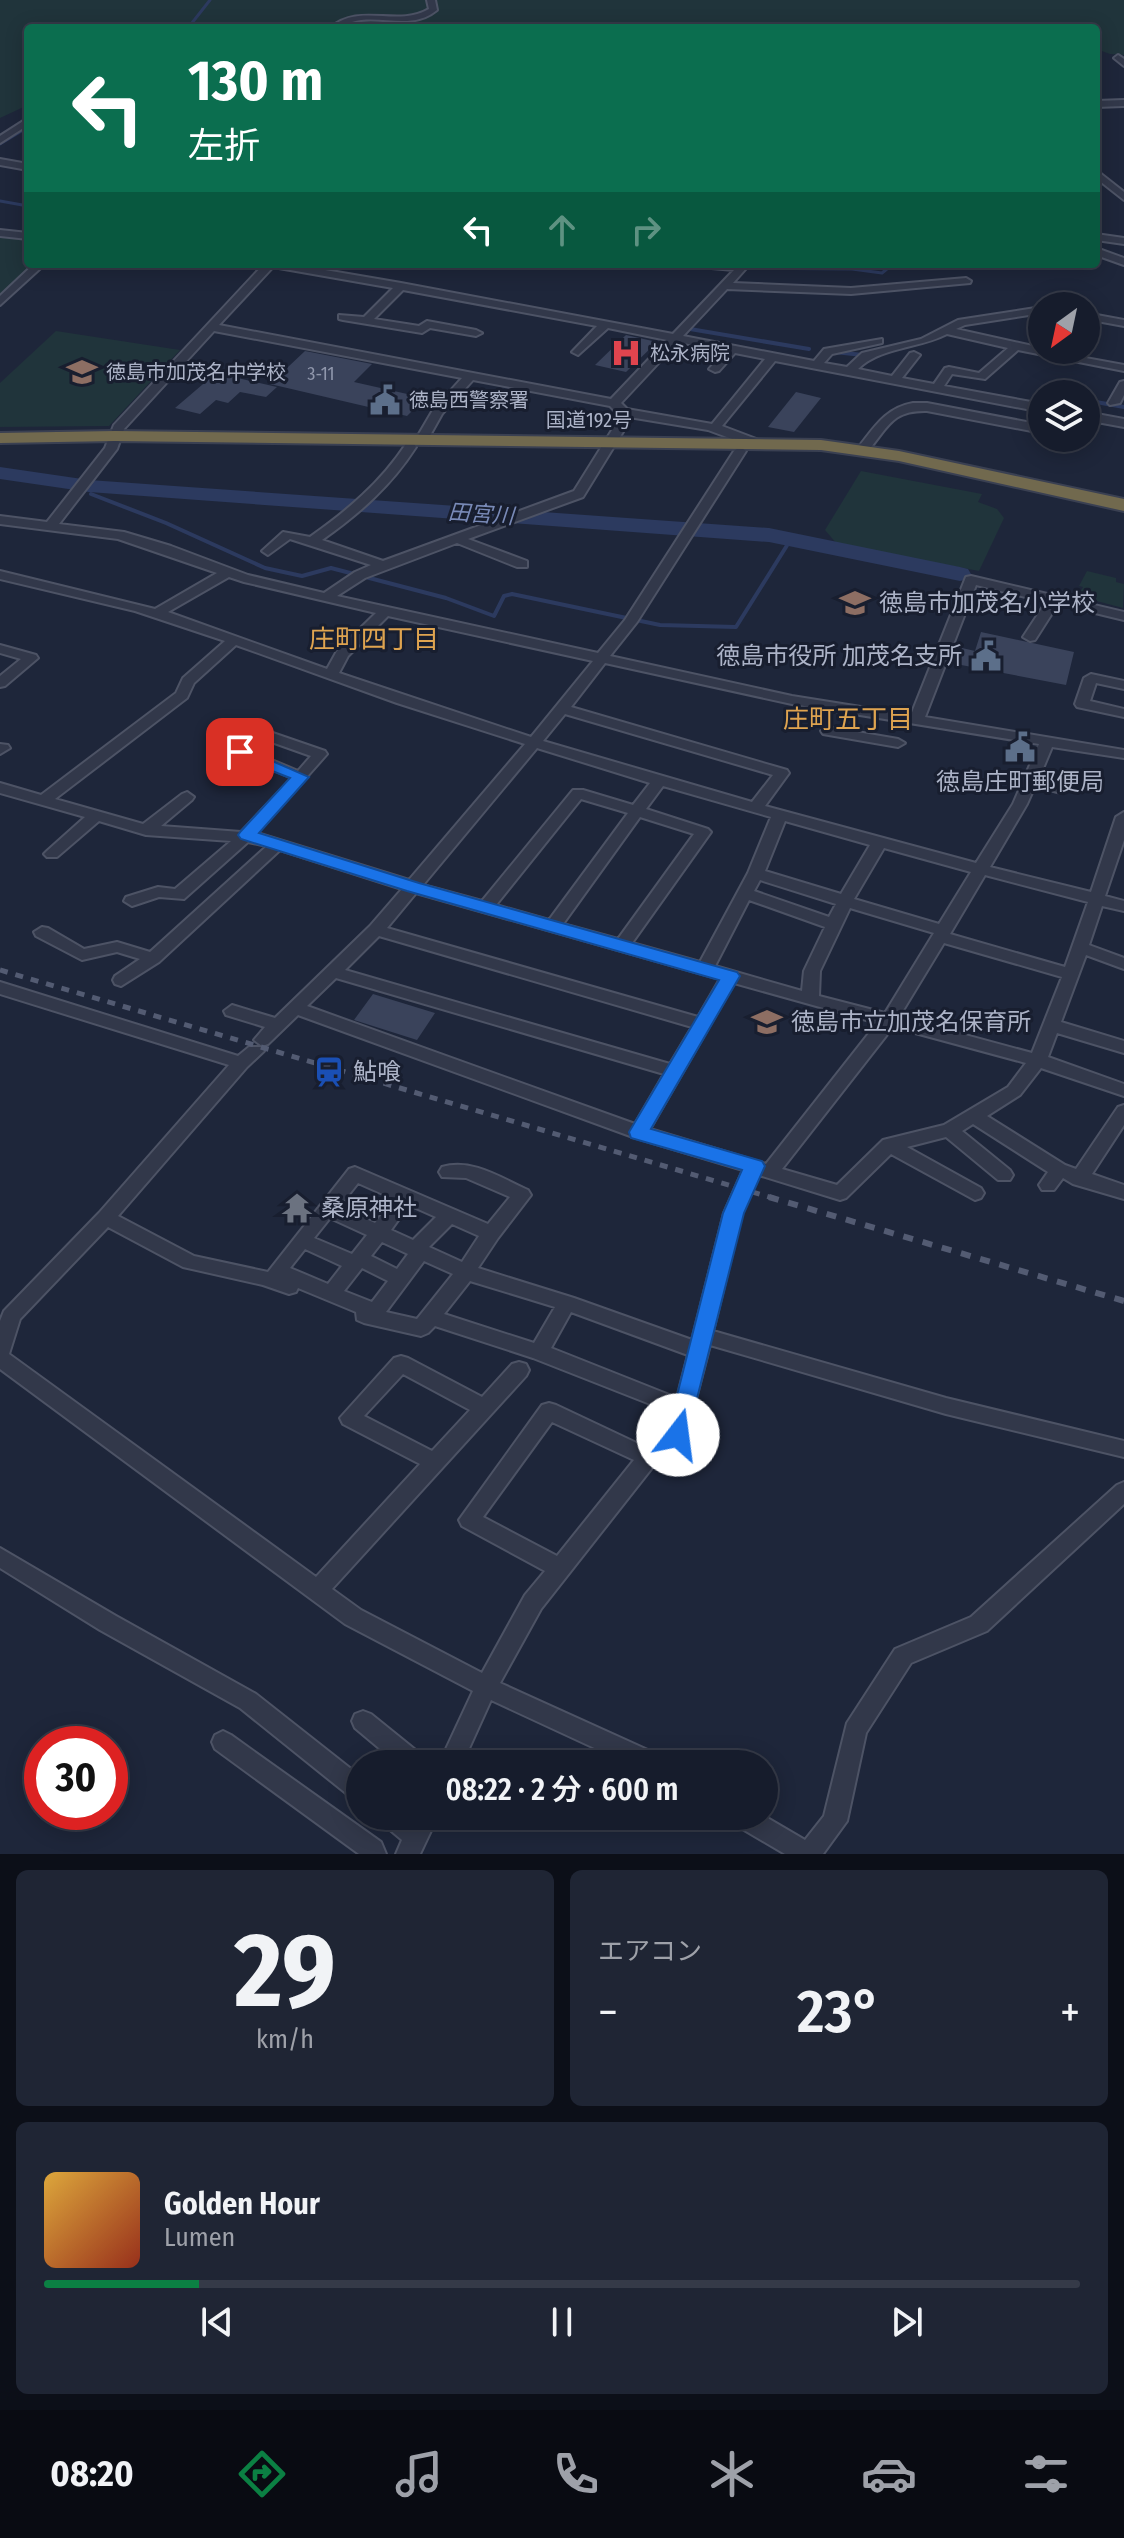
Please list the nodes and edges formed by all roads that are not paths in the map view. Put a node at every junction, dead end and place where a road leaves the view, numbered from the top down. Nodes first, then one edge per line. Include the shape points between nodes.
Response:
1 (431, 0) edge
2 (338, 24) edge
3 (1124, 103) edge
4 (1100, 104) edge
5 (24, 125) edge
6 (0, 126) edge
7 (0, 140) edge
8 (0, 162) edge
9 (24, 166) edge
10 (1100, 176) edge
11 (1124, 197) edge
12 (0, 233) edge
13 (24, 236) edge
14 (1100, 238) edge
15 (1124, 241) edge
16 (1100, 251) edge
17 (1124, 252) edge
18 (1100, 253) edge
19 (1124, 262) edge
20 (36, 268) edge
21 (267, 268) edge
22 (296, 268) joint
23 (741, 268) edge
24 (966, 281) dead end
25 (280, 282) dead end
26 (401, 286) junction
27 (723, 286) junction
28 (0, 302) edge
29 (1028, 312) edge
30 (343, 317) dead end
31 (1100, 319) edge
32 (366, 321) junction
33 (1122, 323) edge
34 (606, 324) junction
35 (210, 327) junction
36 (943, 330) junction
37 (476, 333) dead end
38 (675, 337) junction
39 (891, 338) dead end
40 (1016, 346) junction
41 (733, 348) junction
42 (578, 352) dead end
43 (773, 356) junction
44 (880, 357) dead end
45 (817, 365) junction
46 (1124, 368) edge
47 (715, 369) dead end
48 (850, 371) junction
49 (470, 376) junction
50 (895, 380) junction
51 (1124, 384) edge
52 (937, 388) junction
53 (1114, 403) dead end
54 (1028, 405) edge
55 (618, 408) junction
56 (1100, 419) edge
57 (1124, 423) edge
58 (1028, 427) edge
59 (714, 429) junction
60 (0, 438) edge
61 (114, 440) junction
62 (416, 443) junction
63 (608, 445) junction
64 (0, 446) edge
65 (748, 447) junction
66 (863, 449) junction
67 (1124, 505) edge
68 (1124, 512) edge
69 (0, 520) edge
70 (51, 526) junction
71 (459, 537) junction
72 (312, 541) junction
73 (268, 551) dead end
74 (522, 564) dead end
75 (383, 565) junction
76 (228, 572) junction
77 (0, 575) edge
78 (326, 598) junction
79 (1054, 600) junction
80 (384, 612) junction
81 (157, 613) junction
82 (1124, 616) edge
83 (1030, 637) dead end
84 (234, 640) junction
85 (0, 649) edge
86 (601, 660) junction
87 (332, 673) junction
88 (0, 683) edge
89 (1124, 685) edge
90 (562, 709) junction
91 (872, 712) junction
92 (1124, 713) edge
93 (917, 719) junction
94 (828, 731) dead end
95 (867, 737) junction
96 (1048, 740) junction
97 (218, 743) dead end
98 (534, 743) junction
99 (898, 743) dead end
100 (240, 752) junction
101 (1124, 754) edge
102 (301, 777) junction
103 (1031, 780) junction
104 (659, 781) junction
105 (1061, 788) dead end
106 (4, 793) edge
107 (187, 797) dead end
108 (45, 799) junction
109 (756, 807) junction
110 (637, 811) junction
111 (97, 815) junction
112 (780, 815) junction
113 (1124, 819) edge
114 (146, 830) junction
115 (247, 835) junction
116 (879, 843) junction
117 (278, 844) junction
118 (52, 854) dead end
119 (980, 871) junction
120 (756, 873) junction
121 (413, 887) junction
122 (745, 893) junction
123 (178, 895) junction
124 (1096, 899) junction
125 (132, 901) dead end
126 (845, 901) junction
127 (1124, 906) edge
128 (486, 907) junction
129 (207, 909) junction
130 (833, 924) junction
131 (553, 926) junction
132 (376, 930) junction
133 (42, 932) dead end
134 (942, 934) junction
135 (622, 946) junction
136 (1080, 947) junction
137 (153, 958) junction
138 (1124, 964) edge
139 (705, 969) junction
140 (334, 972) junction
141 (1071, 974) junction
142 (730, 976) junction
143 (121, 980) dead end
144 (0, 988) edge
145 (810, 999) junction
146 (296, 1008) junction
147 (232, 1011) dead end
148 (889, 1020) junction
149 (702, 1024) junction
150 (278, 1025) junction
151 (1052, 1025) junction
152 (1124, 1047) edge
153 (253, 1051) junction
154 (1038, 1060) junction
155 (675, 1071) junction
156 (1124, 1090) edge
157 (1124, 1111) edge
158 (974, 1116) junction
159 (949, 1130) junction
160 (639, 1132) junction
161 (889, 1145) junction
162 (762, 1169) junction
163 (448, 1172) dead end
164 (1004, 1175) dead end
165 (1079, 1179) junction
166 (1124, 1192) edge
167 (975, 1193) dead end
168 (406, 1196) junction
169 (327, 1209) junction
170 (449, 1215) junction
171 (106, 1218) junction
172 (379, 1230) junction
173 (491, 1233) junction
174 (302, 1240) junction
175 (418, 1252) junction
176 (357, 1261) junction
177 (466, 1272) junction
178 (400, 1279) junction
179 (332, 1293) junction
180 (567, 1303) junction
181 (431, 1317) junction
182 (702, 1344) junction
183 (539, 1352) junction
184 (0, 1355) edge
185 (519, 1370) dead end
186 (483, 1407) junction
187 (685, 1409) junction
188 (1124, 1449) edge
189 (649, 1458) junction
190 (433, 1461) junction
191 (1124, 1491) edge
192 (0, 1557) edge
193 (559, 1568) junction
194 (317, 1591) junction
195 (486, 1687) junction
196 (363, 1721) dead end
197 (223, 1742) dead end
198 (398, 1750) edge
199 (457, 1750) edge
200 (623, 1750) edge
201 (346, 1779) edge
202 (766, 1830) edge
203 (374, 1854) edge
204 (808, 1854) edge

1 - 2 street via 433,10 420,18 356,16
3 - 4 street
5 - 6 street
5 - 7 street
8 - 9 street
10 - 11 street
12 - 13 street
14 - 15 street
16 - 17 street
18 - 19 street
20 - 28 street
21 - 35 street
22 - 25 street
22 - 26 street
23 - 27 street
24 - 27 street via 851,291
26 - 32 street
26 - 34 street
27 - 38 street
29 - 36 street
30 - 32 street
31 - 33 street
32 - 37 street
34 - 38 street
34 - 42 street
35 - 49 street
35 - 61 street via 118,428
36 - 40 street via 969,330
36 - 48 street via 925,341 866,355
38 - 41 street
38 - 55 street
39 - 45 street via 828,351
40 - 46 street
40 - 52 street via 981,377 949,370
41 - 43 street
41 - 47 street
43 - 45 street
43 - 59 street
44 - 50 street via 910,360
45 - 48 street
48 - 50 street
49 - 55 street
49 - 62 street
50 - 52 street
51 - 53 street
52 - 54 street
55 - 59 street
55 - 63 street via 623,422
56 - 57 street
58 - 66 street via 908,406 891,413
59 - 65 street via 746,437
60 - 61 highway, 国道192号
61 - 62 highway, 国道192号
61 - 64 highway, 国道192号
61 - 70 street
62 - 63 highway, 国道192号
62 - 72 street via 363,506
63 - 65 highway, 国道192号
63 - 71 street via 579,494
65 - 66 highway, 国道192号
65 - 68 highway, 国道192号 via 851,456
65 - 86 street
66 - 67 highway, 国道192号
69 - 70 street
70 - 76 street via 119,535
71 - 74 street
71 - 75 street
72 - 73 street via 288,535
72 - 75 street
75 - 78 street
76 - 78 street
76 - 81 street
77 - 81 street
78 - 80 street
79 - 82 street
79 - 83 street
79 - 93 street via 971,580
80 - 86 street
80 - 87 street via 342,654
81 - 84 street
84 - 87 street
84 - 108 street via 188,681 182,695
85 - 88 street via 31,658
86 - 90 street
86 - 91 street
87 - 98 street
89 - 92 street via 1091,678 1082,704
90 - 98 street
90 - 109 street via 782,773
91 - 93 street
91 - 95 street
93 - 96 street
94 - 95 street
95 - 99 street
96 - 101 street
96 - 103 street
97 - 100 street
98 - 104 street
98 - 121 street
100 - 102 street
100 - 102 street via 264,734 320,754
102 - 115 street
103 - 105 street
103 - 119 street
104 - 109 street
104 - 110 street
106 - 108 street
107 - 114 street
108 - 111 street
109 - 112 street
110 - 128 street via 578,793
110 - 131 street
110 - 135 street via 703,832
111 - 114 street
111 - 118 street
112 - 116 street
112 - 120 street
113 - 124 street
114 - 115 street
115 - 117 street
115 - 123 street
116 - 119 street
116 - 126 street
117 - 121 street
117 - 129 street
119 - 124 street
119 - 134 street
120 - 122 street
120 - 126 street
121 - 128 street
121 - 132 street
122 - 130 street
122 - 139 street
123 - 125 street via 158,892
123 - 129 street
124 - 127 street
124 - 136 street
126 - 130 street
126 - 134 street
128 - 131 street
129 - 137 street
130 - 145 street via 812,971
131 - 135 street
132 - 140 street
132 - 149 street
133 - 137 street via 82,955 117,947
134 - 141 street
134 - 148 street
135 - 139 street
136 - 138 street
136 - 141 street
137 - 143 street
139 - 142 street
140 - 146 street
140 - 155 street
141 - 151 street
142 - 145 street
142 - 149 street
144 - 153 street
145 - 148 street
146 - 150 street
146 - 160 street
147 - 150 street
148 - 154 street
148 - 162 street
149 - 155 street
150 - 153 street
151 - 152 street
151 - 154 street
153 - 171 street
154 - 156 street
154 - 158 street via 1014,1091
155 - 160 street
157 - 165 street
158 - 159 street
158 - 165 street via 1054,1178
159 - 161 street
159 - 164 street
160 - 162 street
161 - 162 street via 840,1193
161 - 167 street
162 - 182 street via 733,1213
163 - 173 street via 468,1171 522,1195
165 - 166 street
168 - 169 street via 355,1174
168 - 170 street
168 - 172 street
169 - 172 street
169 - 174 street
170 - 173 street
170 - 175 street
171 - 181 street via 190,1262 265,1278 355,1313 421,1328
171 - 184 street via 11,1316
172 - 175 street
172 - 176 street
173 - 177 street
174 - 176 street
174 - 179 street via 277,1271
175 - 177 street
175 - 178 street
176 - 178 street
176 - 179 street
177 - 180 street
177 - 181 street
178 - 179 street via 375,1312
180 - 182 street
180 - 183 street
181 - 183 street
182 - 187 street
182 - 188 street
183 - 187 street
184 - 194 street
185 - 186 street
186 - 190 street
186 - 190 street via 401,1364 350,1418
187 - 189 street via 678,1435
189 - 193 street
189 - 193 street via 549,1411 469,1520
190 - 194 street
191 - 204 street via 979,1624 903,1656 855,1730 835,1821
192 - 201 street via 248,1701
193 - 195 street via 533,1602
194 - 195 street via 353,1617
195 - 199 street
195 - 200 street
196 - 198 street
197 - 203 street
202 - 204 street

